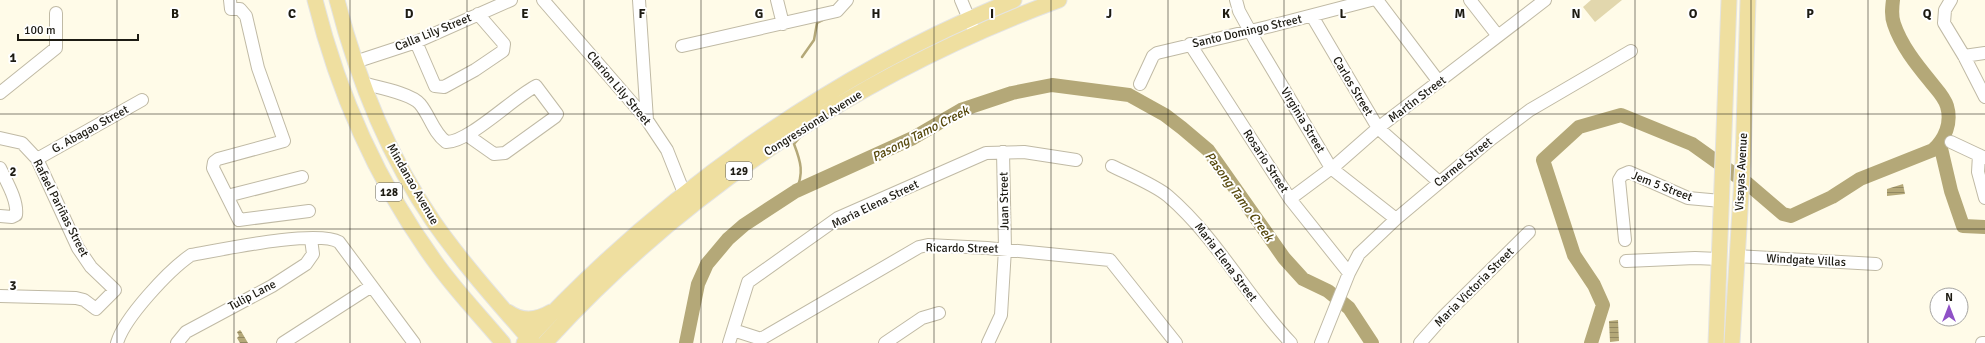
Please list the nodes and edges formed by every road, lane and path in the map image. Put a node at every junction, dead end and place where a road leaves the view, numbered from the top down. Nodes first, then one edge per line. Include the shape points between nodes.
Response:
1 (230, 0) edge
2 (315, 0) edge
3 (337, 0) edge
4 (511, 0) edge
5 (543, 0) edge
6 (639, 0) edge
7 (777, 0) edge
8 (847, 0) edge
9 (961, 0) edge
10 (1014, 0) edge
11 (1059, 0) edge
12 (1236, 0) edge
13 (1371, 0) edge
14 (1377, 0) edge
15 (1470, 0) edge
16 (1545, 0) edge
17 (1729, 0) edge
18 (1748, 0) edge
19 (1950, 0) edge
20 (56, 13) dead end
21 (478, 14) junction
22 (1312, 16) junction
23 (969, 18) junction
24 (783, 24) junction
25 (1250, 30) junction
26 (346, 33) junction
27 (976, 35) junction
28 (1498, 36) junction
29 (324, 39) junction
30 (416, 42) junction
31 (1190, 44) junction
32 (682, 46) dead end
33 (1631, 51) dead end
34 (1985, 53) edge
35 (1964, 56) junction
36 (355, 62) junction
37 (1439, 82) junction
38 (362, 83) junction
39 (1140, 84) dead end
40 (0, 93) edge
41 (1985, 97) edge
42 (142, 100) dead end
43 (647, 120) junction
44 (1378, 128) junction
45 (467, 135) junction
46 (0, 138) edge
47 (1951, 142) dead end
48 (1003, 152) junction
49 (1982, 157) edge
50 (37, 159) junction
51 (1076, 160) dead end
52 (1112, 166) dead end
53 (0, 168) edge
54 (1331, 168) junction
55 (302, 177) dead end
56 (1439, 182) junction
57 (227, 196) junction
58 (1985, 198) edge
59 (689, 199) junction
60 (1290, 199) junction
61 (1721, 201) junction
62 (308, 211) dead end
63 (0, 216) edge
64 (1396, 219) junction
65 (1529, 232) dead end
66 (311, 239) junction
67 (1624, 240) dead end
68 (1005, 249) junction
69 (1626, 261) dead end
70 (1736, 263) junction
71 (1719, 264) junction
72 (1876, 264) dead end
73 (1348, 273) junction
74 (370, 287) junction
75 (0, 296) edge
76 (502, 306) junction
77 (557, 309) junction
78 (939, 313) dead end
79 (564, 322) junction
80 (488, 325) junction
81 (733, 330) junction
82 (529, 341) edge
83 (888, 342) edge
84 (1985, 342) edge
85 (117, 343) edge
86 (177, 343) edge
87 (283, 343) edge
88 (414, 343) edge
89 (494, 343) edge
90 (503, 343) edge
91 (545, 343) edge
92 (556, 343) edge
93 (729, 343) edge
94 (988, 343) edge
95 (1176, 343) edge
96 (1291, 343) edge
97 (1321, 343) edge
98 (1420, 343) edge
99 (1716, 343) edge
100 (1732, 343) edge
101 (1982, 343) edge

1 - 57 street via 232,9 240,9 246,16 260,73 284,141 214,162 213,168
2 - 29 main road, Mindanao Avenue / 128
3 - 26 main road, Mindanao Avenue / 128
4 - 21 street, Calla Lily Street
5 - 43 street, Clarion Lily Street
6 - 43 street
7 - 24 street
8 - 24 street via 837,11
9 - 23 street
10 - 23 main road, Congressional Avenue / 129
11 - 27 main road, Congressional Avenue / 129
12 - 25 street, Virginia Street
13 - 22 street, Santo Domingo Street
14 - 37 street
15 - 28 street
16 - 28 street, Martin Street
17 - 61 main road, Visayas Avenue
18 - 70 main road, Visayas Avenue via 1743,161
19 - 35 street via 1944,10 1944,23
20 - 40 street via 56,48
21 - 30 street, Calla Lily Street
21 - 30 street via 504,44 503,51 444,87 435,86
22 - 25 street, Santo Domingo Street
22 - 44 street, Carlos Street
23 - 27 street
23 - 59 main road, Congressional Avenue / 129 via 890,58 810,106 750,145
24 - 32 street
25 - 31 street, Santo Domingo Street
25 - 54 street, Virginia Street
26 - 29 main road
26 - 36 main road, Mindanao Avenue / 128
27 - 59 main road, Congressional Avenue / 129 via 897,72 816,119
28 - 37 street, Martin Street
29 - 80 main road, Mindanao Avenue / 128 via 352,116 388,189 440,268
30 - 36 street, Calla Lily Street
31 - 39 street, Santo Domingo Street via 1153,56
31 - 60 street, Rosario Street
33 - 56 street, Carmel Street via 1530,110
34 - 35 street
35 - 41 street
36 - 38 main road, Mindanao Avenue / 128
37 - 44 street, Martin Street
38 - 45 street via 390,90 416,101 446,142
38 - 76 main road, Mindanao Avenue / 128 via 395,155 426,210 459,257
42 - 50 street, G. Abagao Street
43 - 59 street, Clarion Lily Street via 667,150
44 - 54 street, Martin Street
44 - 56 street, Carlos Street
45 - 45 street via 536,86 556,114 505,153 498,155
46 - 50 street, Rafael Pariñas Street via 22,143
47 - 49 street
48 - 51 street, Maria Elena Street via 1038,153
48 - 68 street, Juan Street
48 - 81 street, Maria Elena Street via 978,156 838,218 748,282
49 - 58 street via 1978,172
50 - 75 street, Rafael Pariñas Street via 78,248 91,267 115,290 96,309 84,300 76,298
52 - 96 street, Maria Elena Street via 1167,195 1197,223 1270,321
53 - 63 street via 14,200 16,214 12,217
54 - 60 street, Martin Street
54 - 64 street, Virginia Street
55 - 57 street
56 - 64 street, Carmel Street
57 - 62 street via 239,220
59 - 77 main road, Congressional Avenue / 129 via 622,246
59 - 79 main road, Congressional Avenue / 129
60 - 73 street, Rosario Street
61 - 67 street, Jem 5 Street via 1688,198 1629,172 1622,175 1619,180
61 - 71 main road, Visayas Avenue
64 - 73 street, Carmel Street via 1359,254
65 - 98 street, Maria Victoria Street
66 - 74 street via 329,238 339,242
66 - 85 street via 277,241 191,255 179,263 127,320
66 - 86 street, Tulip Lane via 313,254 306,264 272,286 186,332
68 - 81 street, Ricardo Street via 928,245 919,247 761,339
68 - 94 street, Juan Street via 1000,315
68 - 95 street, Ricardo Street via 1110,260
69 - 71 street via 1695,258
70 - 71 main road
70 - 72 street, Windgate Villas
70 - 100 main road, Visayas Avenue
71 - 99 main road, Visayas Avenue
73 - 97 street, Carmel Street
74 - 87 street
74 - 88 street
76 - 77 main road via 515,316 528,320 540,318
76 - 82 main road, Mindanao Avenue / 128
77 - 82 main road, Congressional Avenue / 129
78 - 83 street via 922,318
79 - 91 main road, Congressional Avenue / 129
79 - 92 main road
80 - 89 main road
80 - 90 main road, Mindanao Avenue / 128
81 - 93 street, Maria Elena Street
84 - 101 street

